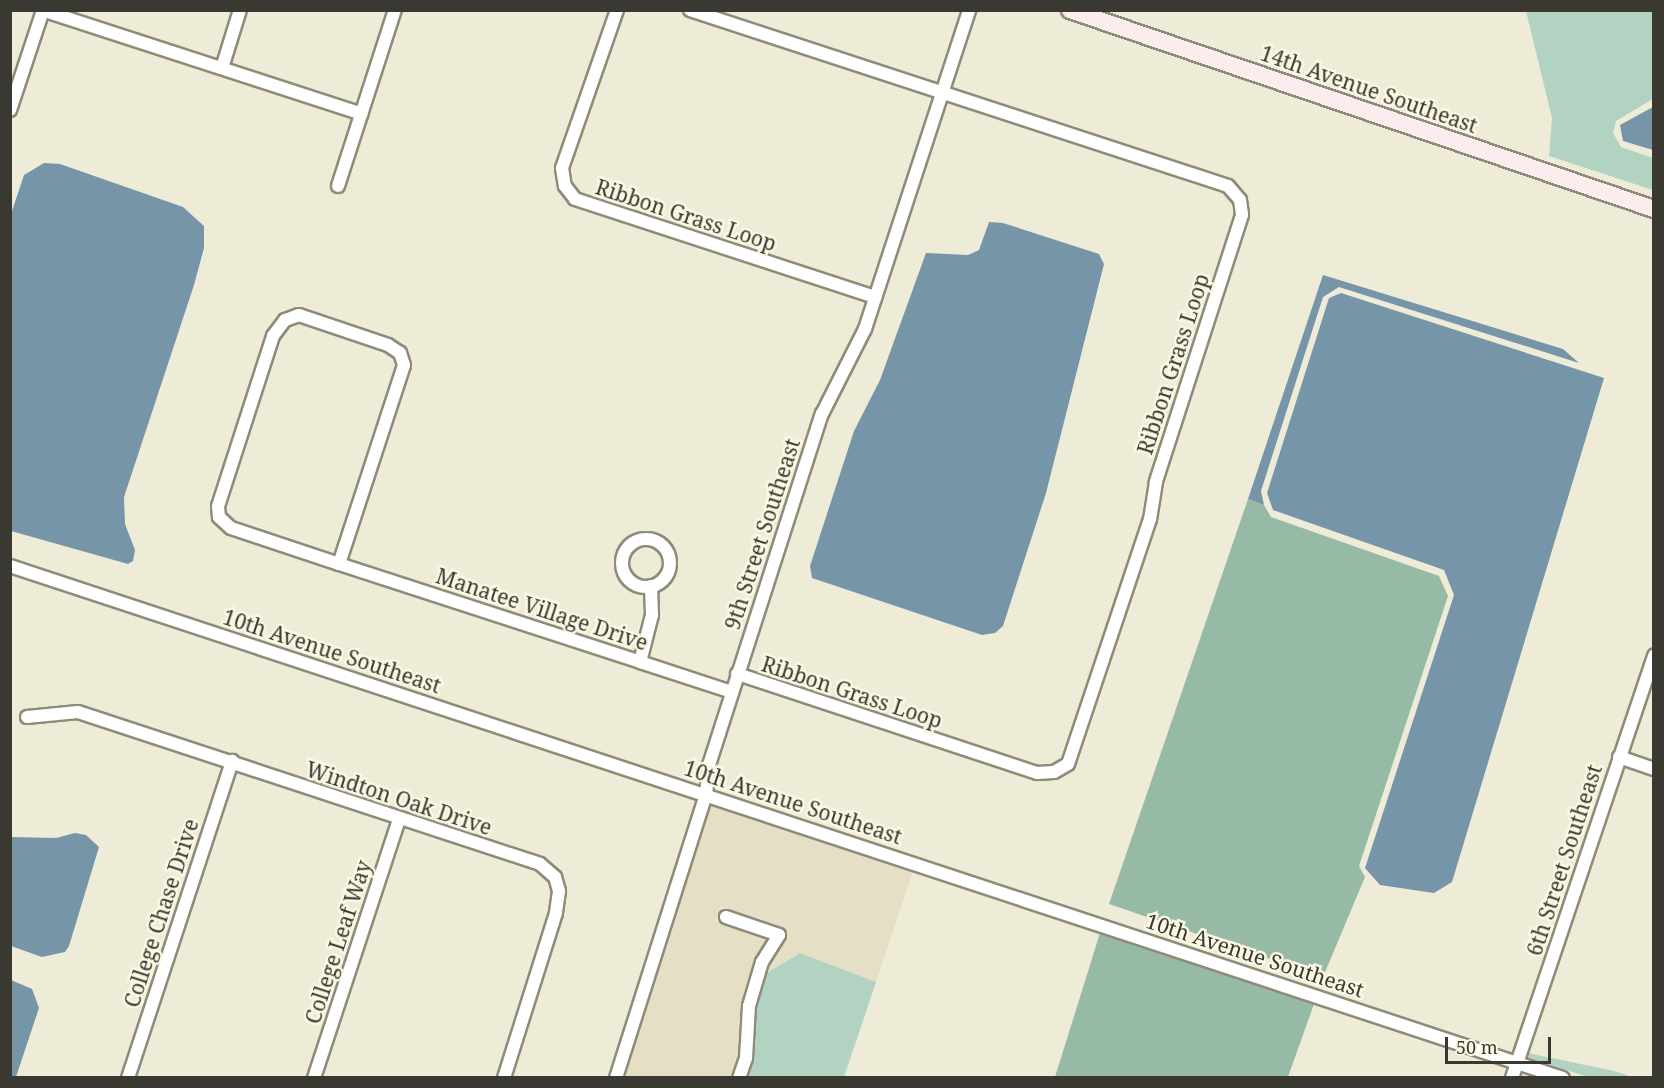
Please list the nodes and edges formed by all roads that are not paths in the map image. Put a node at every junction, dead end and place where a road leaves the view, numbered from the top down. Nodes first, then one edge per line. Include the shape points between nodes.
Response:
1 (240, 10) edge
2 (395, 10) edge
3 (617, 10) edge
4 (690, 10) edge
5 (969, 10) edge
6 (1070, 10) edge
7 (42, 11) edge
8 (222, 68) junction
9 (942, 92) junction
10 (10, 110) edge
11 (362, 114) junction
12 (338, 186) dead end
13 (1653, 209) edge
14 (875, 297) junction
15 (339, 564) junction
16 (10, 566) edge
17 (651, 586) dead end
18 (1653, 655) edge
19 (640, 662) junction
20 (737, 674) junction
21 (732, 692) junction
22 (27, 717) dead end
23 (1619, 757) junction
24 (232, 761) junction
25 (1653, 769) edge
26 (706, 794) junction
27 (399, 819) junction
28 (726, 917) dead end
29 (1517, 1063) junction
30 (128, 1077) edge
31 (314, 1077) edge
32 (504, 1077) edge
33 (616, 1077) edge
34 (739, 1077) edge
35 (1512, 1077) edge
36 (1563, 1077) edge

1 - 8 street
2 - 11 street
3 - 14 street, Ribbon Grass Loop via 562,168 565,186 575,199
4 - 9 street, Ribbon Grass Loop
5 - 9 street, 9th Street Southeast
6 - 13 street, 14th Avenue Southeast
7 - 8 street
7 - 10 street
8 - 11 street
9 - 14 street, 9th Street Southeast
9 - 20 street, Ribbon Grass Loop via 1228,186 1240,200 1242,216 1076,747 1068,764 1054,772 1037,773
11 - 12 street
14 - 20 street, 9th Street Southeast via 865,329 822,414
15 - 15 street, Manatee Village Drive via 231,528 219,517 218,506 273,336 285,320 299,315 388,345 400,352 404,365
15 - 19 street, Manatee Village Drive
16 - 26 street, 10th Avenue Southeast
17 - 19 street via 652,615
18 - 23 street, 6th Street Southeast
19 - 21 street, Manatee Village Drive
20 - 21 street, 9th Street Southeast
21 - 26 street, 9th Street Southeast via 708,765
22 - 24 street, Windton Oak Drive via 78,712
23 - 25 street
23 - 29 street, 6th Street Southeast
24 - 27 street, Windton Oak Drive
24 - 30 street, College Chase Drive
26 - 29 street, 10th Avenue Southeast
26 - 33 street, 9th Street Southeast
27 - 31 street, College Leaf Way
27 - 32 street, Windton Oak Drive via 540,864 555,878 559,891 552,932
28 - 34 street via 779,935 762,962 749,1005 746,1058
29 - 35 street, 6th Street Southeast
29 - 36 street, 10th Avenue Southeast

